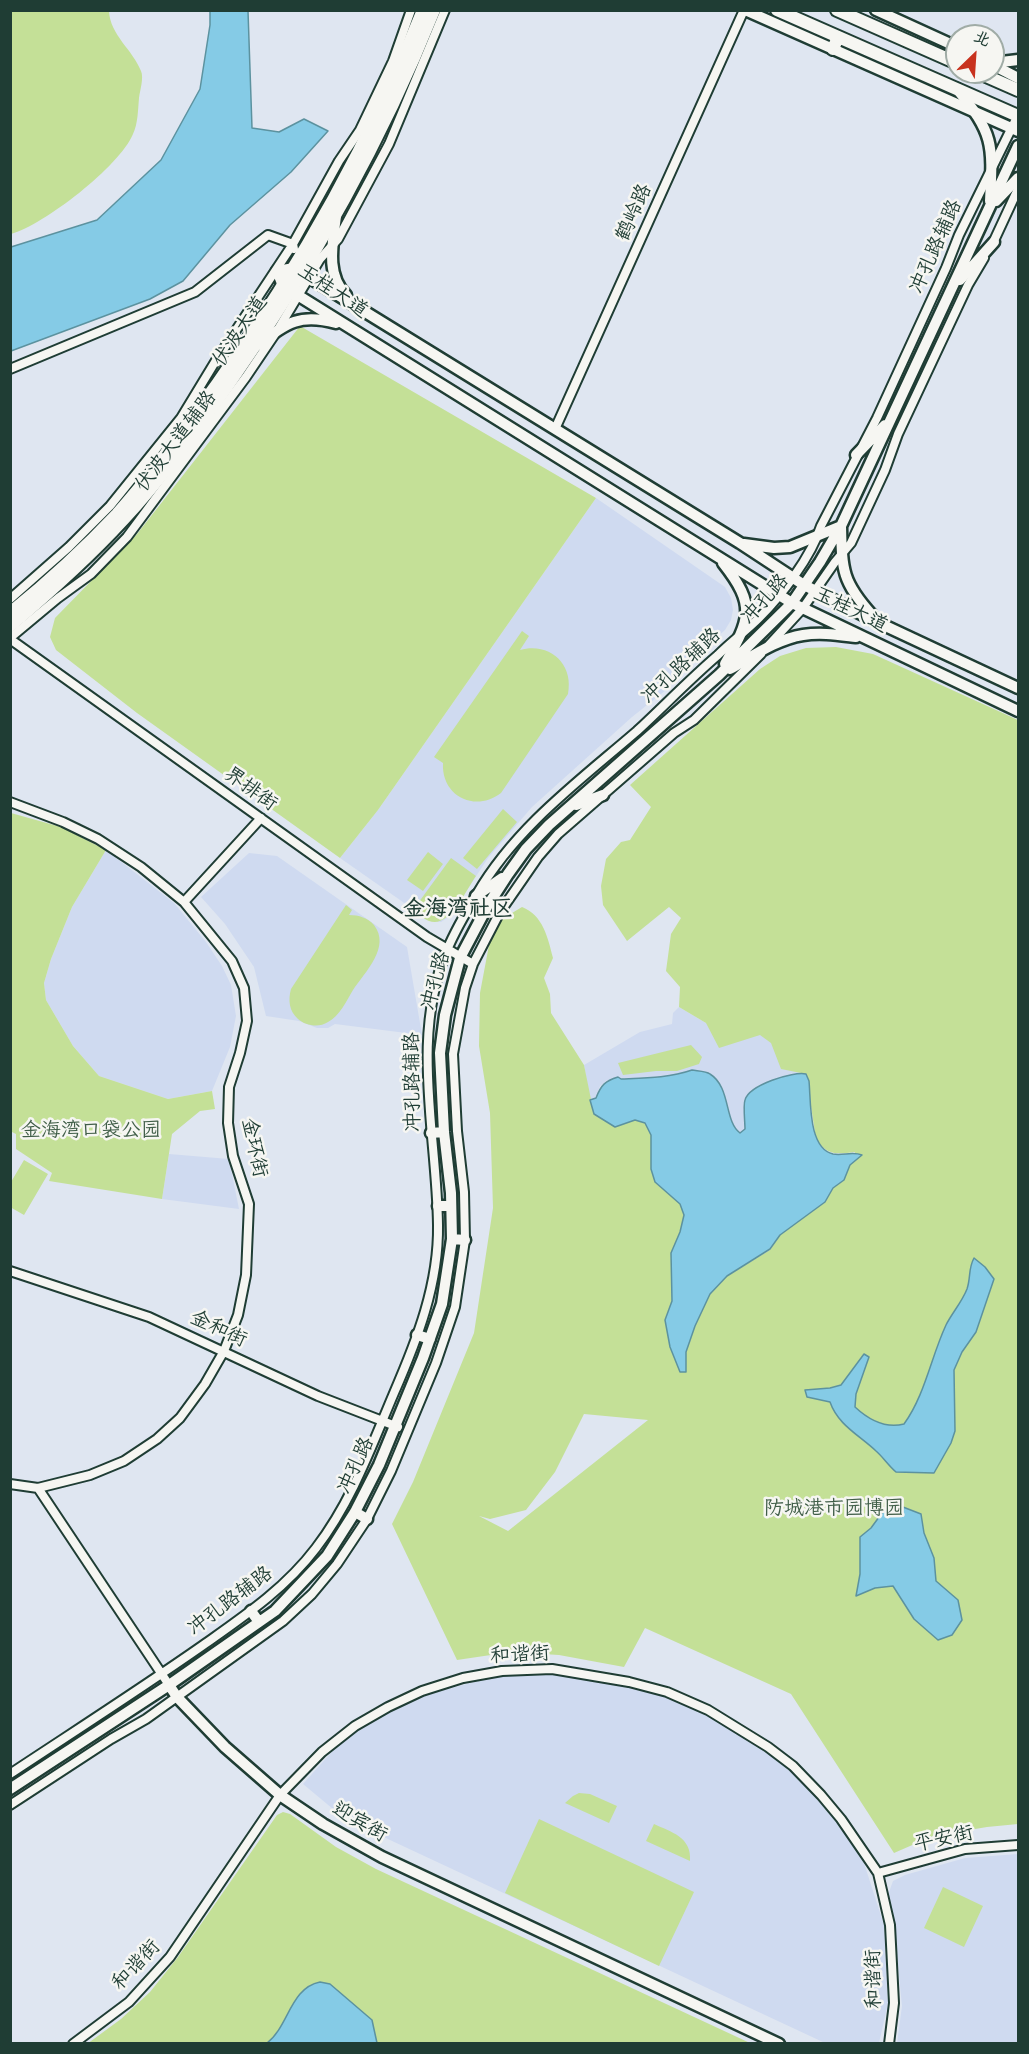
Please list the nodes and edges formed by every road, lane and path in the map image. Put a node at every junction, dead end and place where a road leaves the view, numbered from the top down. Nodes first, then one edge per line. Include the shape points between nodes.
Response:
1 (411, 10) edge
2 (423, 10) edge
3 (434, 10) edge
4 (445, 10) edge
5 (744, 10) edge
6 (777, 10) edge
7 (837, 10) edge
8 (876, 10) edge
9 (945, 42) edge
10 (836, 43) junction
11 (945, 57) edge
12 (956, 89) junction
13 (975, 111) junction
14 (1018, 115) edge
15 (1015, 129) edge
16 (1018, 146) edge
17 (991, 170) junction
18 (1018, 178) edge
19 (1018, 189) edge
20 (990, 208) junction
21 (337, 213) junction
22 (994, 243) junction
23 (293, 244) junction
24 (333, 244) junction
25 (277, 271) junction
26 (302, 273) junction
27 (291, 290) junction
28 (952, 290) junction
29 (358, 308) junction
30 (348, 326) junction
31 (277, 331) junction
32 (253, 349) junction
33 (10, 369) edge
34 (220, 404) junction
35 (892, 418) junction
36 (555, 429) junction
37 (856, 455) junction
38 (842, 526) junction
39 (818, 535) junction
40 (740, 543) junction
41 (842, 554) junction
42 (718, 556) junction
43 (792, 577) junction
44 (804, 585) junction
45 (815, 590) junction
46 (779, 595) junction
47 (10, 599) edge
48 (792, 603) junction
49 (803, 608) junction
50 (10, 613) edge
51 (877, 622) junction
52 (10, 626) edge
53 (742, 634) junction
54 (10, 639) edge
55 (867, 639) junction
56 (765, 650) junction
57 (982, 670) junction
58 (719, 675) junction
59 (1018, 688) edge
60 (973, 690) junction
61 (1018, 711) edge
62 (603, 795) junction
63 (10, 802) edge
64 (568, 809) junction
65 (261, 818) junction
66 (508, 874) junction
67 (476, 896) junction
68 (184, 902) junction
69 (447, 950) junction
70 (460, 957) junction
71 (473, 964) junction
72 (444, 1132) junction
73 (431, 1133) junction
74 (438, 1206) junction
75 (451, 1206) junction
76 (452, 1239) junction
77 (465, 1240) junction
78 (10, 1271) edge
79 (417, 1335) junction
80 (430, 1339) junction
81 (224, 1351) junction
82 (382, 1420) junction
83 (394, 1426) junction
84 (406, 1431) junction
85 (10, 1484) edge
86 (38, 1488) junction
87 (356, 1512) junction
88 (367, 1519) junction
89 (251, 1611) junction
90 (259, 1622) junction
91 (162, 1674) junction
92 (169, 1685) junction
93 (177, 1697) junction
94 (10, 1774) edge
95 (10, 1789) edge
96 (280, 1795) junction
97 (10, 1805) edge
98 (1018, 1845) edge
99 (878, 1873) junction
100 (73, 2043) edge
101 (779, 2043) edge
102 (889, 2043) edge

1 - 23 street, 伏波大道辅路 via 360,130
2 - 26 main road, 伏波大道 via 402,64
3 - 21 main road, 伏波大道 via 377,139
4 - 24 street via 389,144
5 - 10 main road
5 - 36 street, 鹤岭路
6 - 10 main road
7 - 11 main road
8 - 9 main road
10 - 12 main road
10 - 13 main road
12 - 13 main road
12 - 14 main road
13 - 15 main road
13 - 17 main road via 986,128
14 - 15 street, 冲孔路辅路
15 - 17 street, 冲孔路辅路
16 - 20 main road, 冲孔路
17 - 20 main road
17 - 37 street, 冲孔路辅路 via 877,418
18 - 20 main road
19 - 22 street, 冲孔路辅路
20 - 28 main road, 冲孔路
21 - 24 main road
21 - 26 main road, 伏波大道
22 - 28 main road
22 - 41 street, 冲孔路辅路 via 968,285 851,543
23 - 25 street, 伏波大道辅路
23 - 26 street
23 - 33 street via 268,235 195,292
24 - 26 street
24 - 29 main road via 333,273 338,287
25 - 26 main road, 玉桂大道
25 - 27 main road, 玉桂大道
25 - 47 street, 伏波大道辅路 via 181,418 147,462 110,506
26 - 27 main road, 伏波大道
26 - 29 main road, 玉桂大道
27 - 30 main road, 玉桂大道
27 - 31 street, 伏波大道辅路
27 - 32 main road, 伏波大道
27 - 50 main road, 伏波大道 via 118,513
28 - 35 main road, 冲孔路
29 - 36 main road, 玉桂大道
30 - 31 main road via 310,318
30 - 42 main road, 玉桂大道
31 - 32 main road
31 - 34 street, 伏波大道辅路
32 - 34 main road, 伏波大道
34 - 52 main road, 伏波大道 via 125,519
34 - 54 street, 伏波大道辅路 via 127,537 91,574
35 - 37 main road
35 - 38 main road, 冲孔路
36 - 40 main road, 玉桂大道
37 - 39 street, 冲孔路辅路
38 - 39 main road
38 - 41 main road
38 - 44 main road, 冲孔路
39 - 40 main road via 790,547
39 - 43 street, 冲孔路辅路
40 - 43 main road, 玉桂大道
41 - 45 street, 冲孔路辅路
41 - 51 main road via 846,579
42 - 46 main road, 玉桂大道
42 - 53 main road via 739,583 747,603
43 - 44 main road, 玉桂大道
43 - 46 street, 冲孔路辅路
44 - 45 main road, 玉桂大道
44 - 48 main road, 冲孔路
45 - 49 street, 冲孔路辅路
45 - 51 main road, 玉桂大道
46 - 48 main road, 玉桂大道
46 - 53 street, 冲孔路辅路
48 - 49 main road, 玉桂大道
48 - 58 main road, 冲孔路
49 - 55 main road, 玉桂大道
49 - 56 street, 冲孔路辅路
51 - 57 main road, 玉桂大道
53 - 58 main road
53 - 67 street, 冲孔路辅路 via 540,815 494,866
54 - 65 street, 界排街
55 - 56 main road via 805,634
55 - 60 main road, 玉桂大道
56 - 58 main road
56 - 62 street, 冲孔路辅路 via 694,720
57 - 59 main road, 玉桂大道
57 - 60 main road
58 - 64 main road, 冲孔路
60 - 61 main road, 玉桂大道
62 - 64 main road
62 - 71 street, 冲孔路辅路 via 538,857 500,912
63 - 68 street, 金环街 via 98,839
64 - 66 main road, 冲孔路 via 526,849
65 - 68 street
65 - 69 street, 界排街
66 - 67 main road
66 - 70 main road, 冲孔路
67 - 69 street, 冲孔路辅路
68 - 81 street, 金环街 via 232,961 244,988 247,1021 229,1087 228,1123 233,1156 249,1204 246,1275 238,1315
69 - 70 street, 界排街
69 - 73 street, 冲孔路辅路 via 438,978 427,1053
70 - 71 street, 界排街
70 - 72 main road, 冲孔路 via 440,1053
71 - 77 street, 冲孔路辅路 via 453,1054
72 - 73 main road
72 - 75 main road, 冲孔路
73 - 74 street, 冲孔路辅路
74 - 75 main road
74 - 79 street, 冲孔路辅路 via 439,1239 431,1291
75 - 76 main road, 冲孔路
76 - 77 main road
76 - 80 main road, 冲孔路 via 442,1304
77 - 84 street, 冲孔路辅路 via 455,1307
78 - 81 street, 金和街 via 149,1317
79 - 80 main road
79 - 82 street, 冲孔路辅路
80 - 83 main road, 冲孔路
81 - 82 street, 金和街 via 318,1396
81 - 86 street, 金环街 via 180,1418 157,1439 124,1461 90,1475
82 - 83 street, 金和街
82 - 89 street, 冲孔路辅路 via 344,1506 316,1548 266,1601
83 - 84 street, 金和街
83 - 87 main road, 冲孔路
84 - 88 street, 冲孔路辅路
85 - 86 street, 金环街
86 - 91 street, 迎宾街
87 - 88 main road
87 - 90 main road, 冲孔路 via 327,1556 275,1611
88 - 93 street, 冲孔路辅路 via 312,1594 283,1621
89 - 90 main road
89 - 91 street, 冲孔路辅路
90 - 92 main road, 冲孔路
91 - 92 street, 迎宾街
91 - 94 street, 冲孔路辅路
92 - 93 main road, 迎宾街
92 - 95 main road, 冲孔路
93 - 96 main road, 迎宾街 via 225,1747
93 - 97 street, 冲孔路辅路
96 - 99 street, 和谐街 via 322,1752 355,1726 422,1691 502,1671 552,1669 667,1692 708,1710 768,1747 821,1795
96 - 100 street, 和谐街 via 170,1957 129,2002
96 - 101 main road, 迎宾街 via 382,1857
98 - 99 street, 平安街 via 965,1849
99 - 102 street, 和谐街 via 890,1925 894,2003

